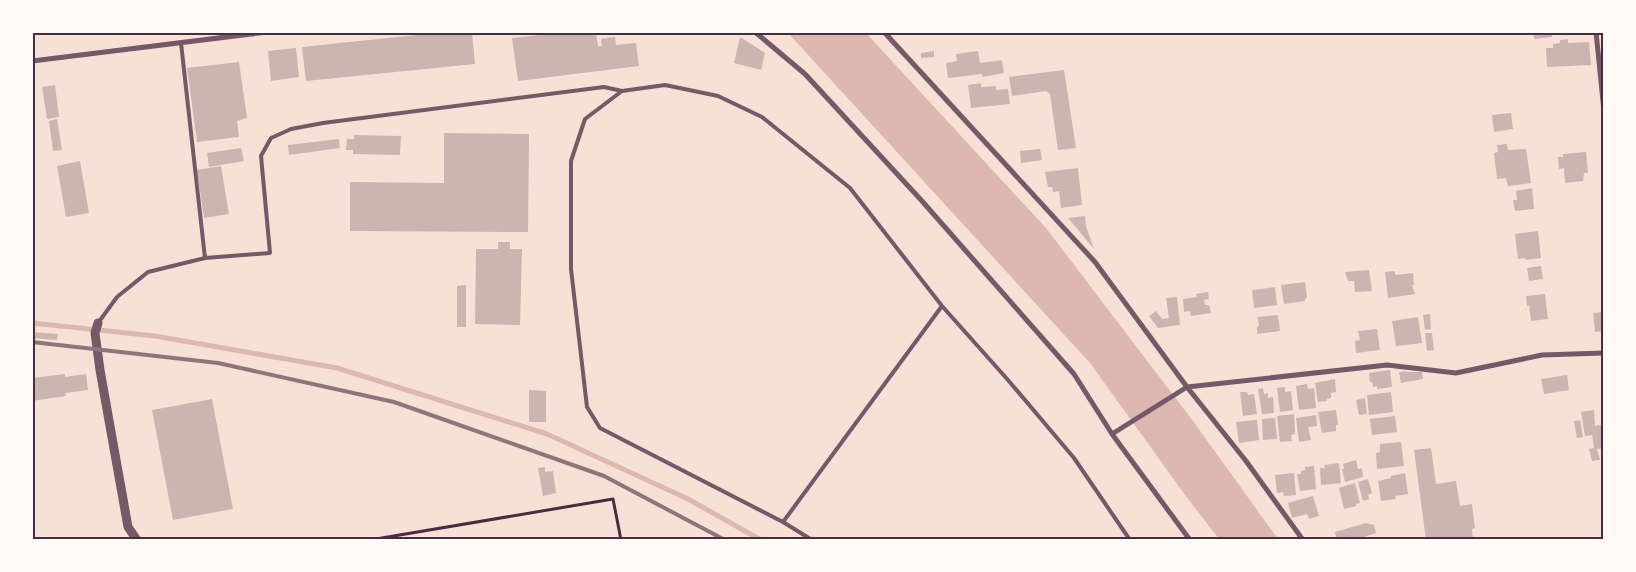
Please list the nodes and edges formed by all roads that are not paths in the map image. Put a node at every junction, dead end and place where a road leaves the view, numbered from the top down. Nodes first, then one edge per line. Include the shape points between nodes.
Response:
1 (268, 32) edge
2 (755, 32) edge
3 (884, 32) edge
4 (1596, 32) edge
5 (181, 43) junction
6 (32, 61) edge
7 (622, 90) junction
8 (1604, 111) edge
9 (204, 258) junction
10 (942, 306) junction
11 (98, 323) joint
12 (1604, 353) edge
13 (1187, 387) junction
14 (1112, 434) junction
15 (783, 522) junction
16 (137, 540) edge
17 (812, 540) edge
18 (1130, 540) edge
19 (1190, 540) edge
20 (1303, 540) edge

1 - 5 street
2 - 14 street via 805,74 928,208 1074,374
3 - 13 street via 1095,262
4 - 8 street
5 - 6 street
5 - 9 lane
7 - 9 lane via 604,87 291,129 271,138 261,156 270,253
7 - 10 lane via 665,84 718,96 762,117 850,188
7 - 15 lane via 586,118 571,161 571,269 587,407 600,428
9 - 11 lane via 148,272 117,297
10 - 15 lane
10 - 18 lane via 1074,458
11 - 16 street via 95,333 100,370 128,527
12 - 13 street via 1542,355 1456,373 1387,365
13 - 14 street
13 - 20 street
14 - 19 street
15 - 17 lane

